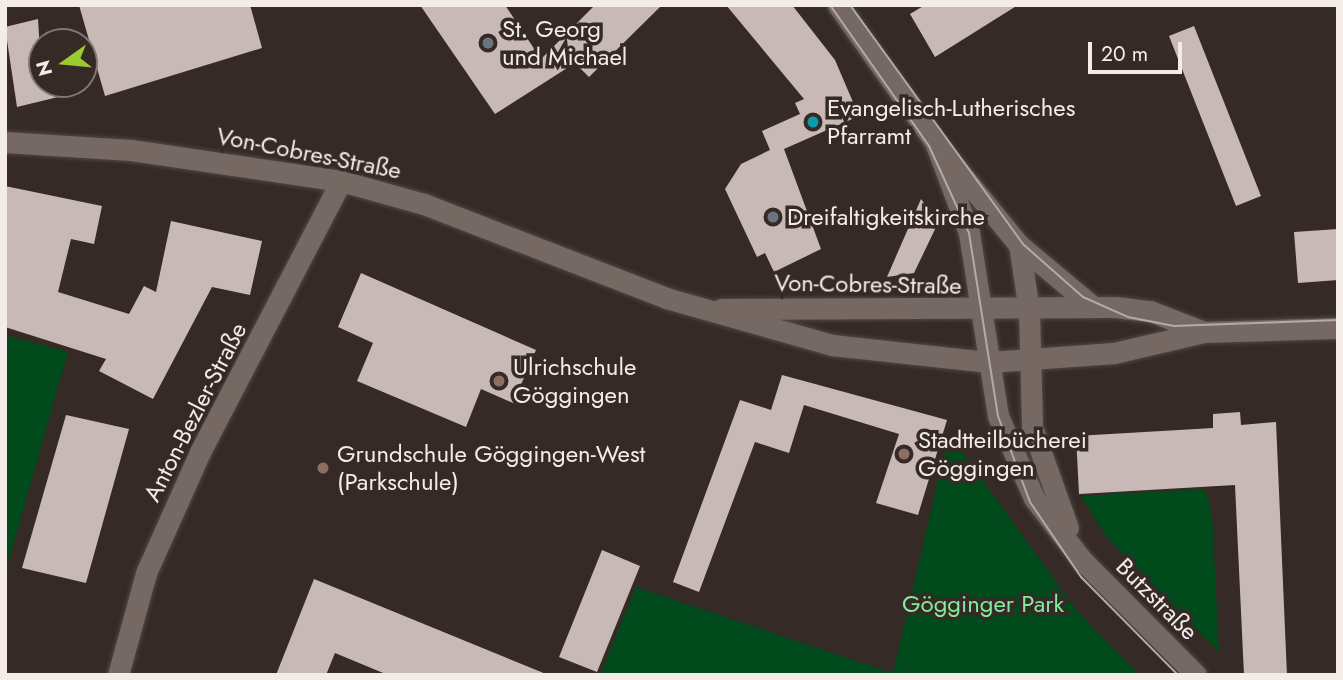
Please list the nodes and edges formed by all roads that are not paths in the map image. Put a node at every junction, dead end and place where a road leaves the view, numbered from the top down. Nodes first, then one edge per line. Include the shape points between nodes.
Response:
1 (838, 5) edge
2 (5, 142) edge
3 (935, 142) junction
4 (341, 181) junction
5 (1019, 245) junction
6 (1092, 306) junction
7 (709, 310) junction
8 (1028, 310) junction
9 (983, 312) junction
10 (1338, 328) edge
11 (1204, 332) junction
12 (1032, 359) junction
13 (989, 362) junction
14 (1082, 559) junction
15 (118, 675) edge
16 (1196, 675) edge

1 - 3 street
2 - 4 street, Von-Cobres-Straße via 131,150
3 - 5 street
3 - 9 street, Butzstraße via 969,233
4 - 7 street, Von-Cobres-Straße via 424,204 591,271
4 - 15 street, Anton-Bezler-Straße via 201,450 146,573
5 - 6 street
5 - 8 street, Butzstraße
6 - 8 street, Von-Cobres-Straße
6 - 11 street, Von-Cobres-Straße via 1150,311
7 - 9 street, Von-Cobres-Straße
7 - 13 street, Von-Cobres-Straße via 832,345
8 - 9 street, Von-Cobres-Straße
8 - 12 street, Butzstraße
9 - 13 street, Butzstraße
10 - 11 street
11 - 12 street, Von-Cobres-Straße via 1114,353
12 - 13 street, Von-Cobres-Straße
12 - 14 street, Butzstraße via 1032,427 1044,473
13 - 14 street, Butzstraße via 1005,437 1034,498
14 - 16 street, Butzstraße

